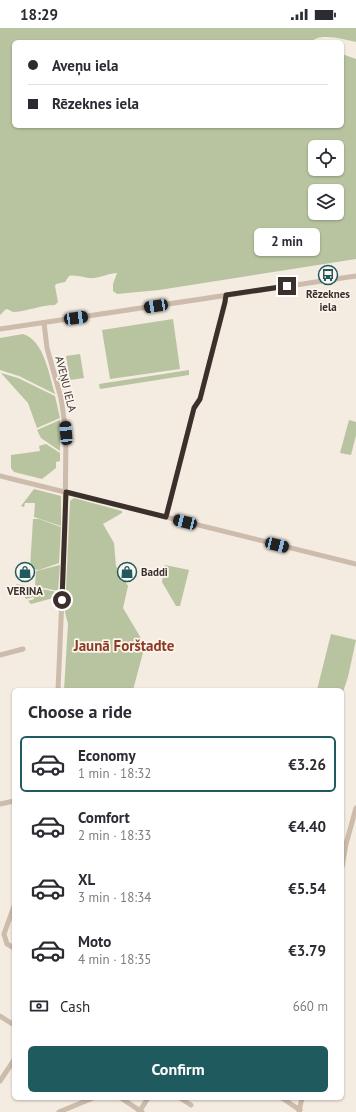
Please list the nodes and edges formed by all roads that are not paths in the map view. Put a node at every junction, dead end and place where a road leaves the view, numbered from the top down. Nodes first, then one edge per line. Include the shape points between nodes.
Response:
1 (356, 276) edge
2 (226, 295) junction
3 (44, 323) junction
4 (0, 329) edge
5 (0, 476) edge
6 (66, 492) junction
7 (166, 517) junction
8 (356, 564) edge
9 (23, 649) dead end
10 (0, 654) edge
11 (58, 688) edge
12 (12, 801) edge
13 (0, 804) edge
14 (356, 808) edge
15 (344, 844) edge
16 (12, 912) edge
17 (12, 947) edge
18 (0, 1016) edge
19 (12, 1024) edge
20 (12, 1063) edge
21 (0, 1081) edge
22 (88, 1100) edge
23 (124, 1100) edge
24 (147, 1100) edge
25 (183, 1100) edge
26 (285, 1100) edge
27 (302, 1100) edge
28 (191, 1105) dead end
29 (299, 1111) edge
30 (59, 1112) edge
31 (141, 1112) edge

1 - 2 street
2 - 3 street
2 - 7 street via 200,399 194,408
3 - 4 street
3 - 6 street, AVEŅU IELA via 47,348 65,418
5 - 6 street
6 - 7 street
6 - 11 street, AVEŅU IELA
7 - 8 street
9 - 10 street
12 - 13 street
14 - 15 street
16 - 17 street via 4,934 7,944
18 - 19 street
20 - 21 street
22 - 30 street
23 - 31 street
24 - 31 street
25 - 28 street
26 - 29 street
27 - 29 street

